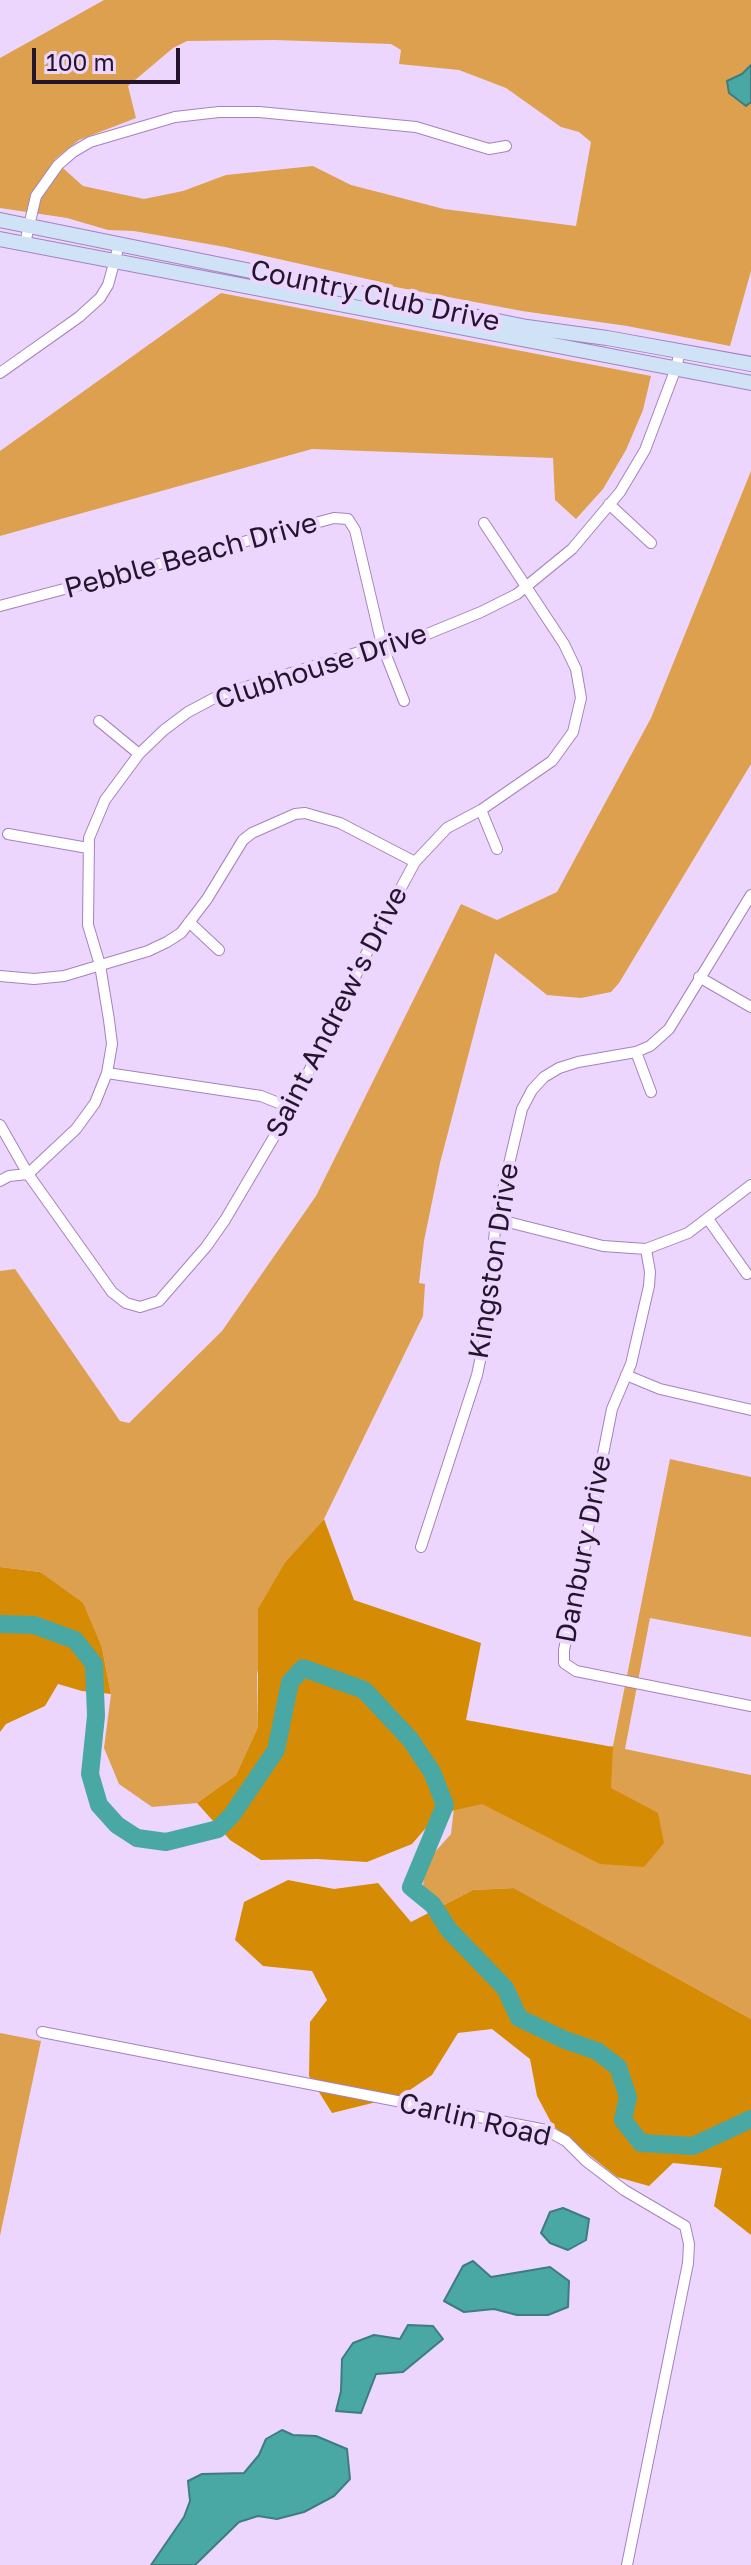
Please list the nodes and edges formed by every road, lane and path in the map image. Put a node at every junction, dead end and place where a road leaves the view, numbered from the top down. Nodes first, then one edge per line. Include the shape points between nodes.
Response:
1 (506, 146) dead end
2 (0, 220) edge
3 (27, 225) junction
4 (0, 239) edge
5 (25, 243) junction
6 (119, 245) junction
7 (115, 262) junction
8 (680, 351) junction
9 (751, 364) edge
10 (676, 368) junction
11 (0, 373) edge
12 (751, 383) edge
13 (609, 504) junction
14 (484, 523) dead end
15 (651, 543) dead end
16 (527, 586) junction
17 (0, 606) edge
18 (382, 645) junction
19 (404, 701) dead end
20 (99, 721) dead end
21 (139, 754) junction
22 (481, 810) junction
23 (8, 834) dead end
24 (88, 848) junction
25 (497, 849) dead end
26 (415, 862) junction
27 (751, 895) edge
28 (189, 922) junction
29 (219, 950) dead end
30 (100, 965) junction
31 (0, 976) edge
32 (699, 977) junction
33 (751, 1007) edge
34 (636, 1052) junction
35 (107, 1073) junction
36 (651, 1092) dead end
37 (291, 1108) junction
38 (0, 1125) edge
39 (28, 1174) junction
40 (0, 1181) edge
41 (751, 1185) edge
42 (496, 1219) junction
43 (708, 1219) junction
44 (646, 1249) junction
45 (747, 1274) dead end
46 (626, 1375) junction
47 (751, 1410) edge
48 (421, 1547) dead end
49 (751, 1706) edge
50 (42, 2032) dead end
51 (627, 2565) edge

1 - 3 street via 489,149 416,127 259,112 175,117 73,152 46,180
2 - 3 main road, Country Club Drive
3 - 5 street
3 - 6 main road, Country Club Drive
4 - 5 main road, Country Club Drive
5 - 7 main road, Country Club Drive
6 - 7 street
6 - 8 main road, Country Club Drive via 527,327
7 - 10 main road, Country Club Drive
7 - 11 street via 108,285 92,307
8 - 9 main road, Country Club Drive
8 - 10 street, Clubhouse Drive
10 - 12 main road, Country Club Drive
10 - 13 street, Clubhouse Drive via 645,450
13 - 15 street
13 - 16 street, Clubhouse Drive via 572,549
14 - 16 street, Saint Andrew's Drive
16 - 18 street, Clubhouse Drive via 420,637
16 - 22 street, Saint Andrew's Drive via 576,669 579,711 573,732 552,761
17 - 18 street, Pebble Beach Drive via 334,518 348,519
18 - 19 street
18 - 21 street, Clubhouse Drive via 220,695 188,712
20 - 21 street
21 - 24 street, Clubhouse Drive via 105,800
22 - 25 street
22 - 26 street, Saint Andrew's Drive via 436,836
23 - 24 street
24 - 30 street, Clubhouse Drive via 88,925
26 - 28 street via 340,823 295,814 243,840
26 - 37 street, Saint Andrew's Drive
27 - 32 street, Kingston Drive
28 - 29 street
28 - 30 street via 167,942
30 - 31 street via 64,976
30 - 35 street, Clubhouse Drive via 112,1044
32 - 33 street
32 - 34 street, Kingston Drive via 669,1029
34 - 36 street
34 - 42 street, Kingston Drive via 559,1068 532,1090 516,1129
35 - 37 street via 261,1096
35 - 39 street, Clubhouse Drive via 95,1103 76,1129
37 - 39 street, Saint Andrew's Drive via 206,1247 159,1301 148,1306 126,1303 112,1292
38 - 39 street
39 - 40 street, Clubhouse Drive
41 - 43 street
42 - 44 street via 603,1246
42 - 48 street, Kingston Drive via 477,1375
43 - 44 street
43 - 45 street
44 - 46 street, Danbury Drive via 649,1286
46 - 47 street via 660,1389
46 - 49 street, Danbury Drive via 612,1409 564,1663 576,1671
50 - 51 street, Carlin Road via 546,2130 624,2190 685,2226 688,2263

